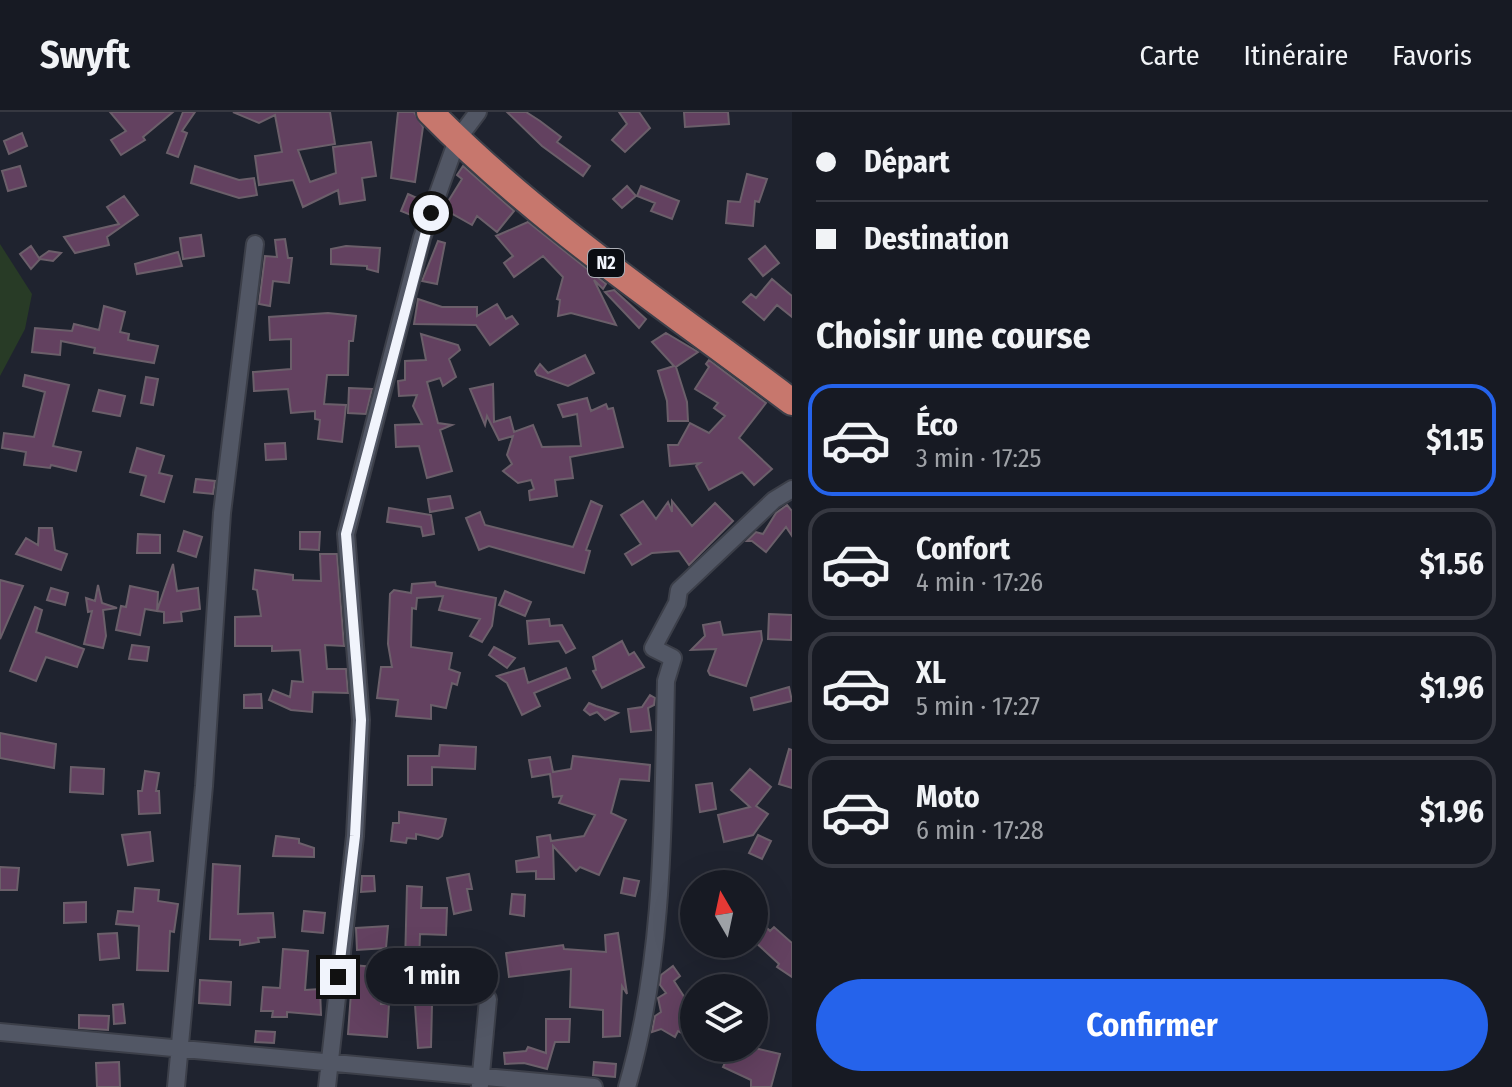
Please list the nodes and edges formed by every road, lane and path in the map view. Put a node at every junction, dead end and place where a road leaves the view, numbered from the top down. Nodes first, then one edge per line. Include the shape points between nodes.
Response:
1 (430, 112) edge
2 (478, 112) edge
3 (457, 140) junction
4 (255, 244) dead end
5 (792, 402) edge
6 (792, 489) edge
7 (488, 999) dead end
8 (0, 1032) edge
9 (179, 1047) junction
10 (329, 1062) junction
11 (480, 1082) edge
12 (176, 1087) edge
13 (327, 1087) edge
14 (594, 1087) edge
15 (627, 1087) edge

1 - 3 highway, N2
2 - 3 street
3 - 5 highway, N2 via 611,267
3 - 10 street via 422,238 346,534 361,720 355,836
4 - 9 street via 222,513
6 - 15 street via 679,590 653,648 673,658 666,681 661,870 642,1035
7 - 11 street
8 - 9 street
9 - 10 street
9 - 12 street
10 - 11 street
10 - 13 street
11 - 14 street

